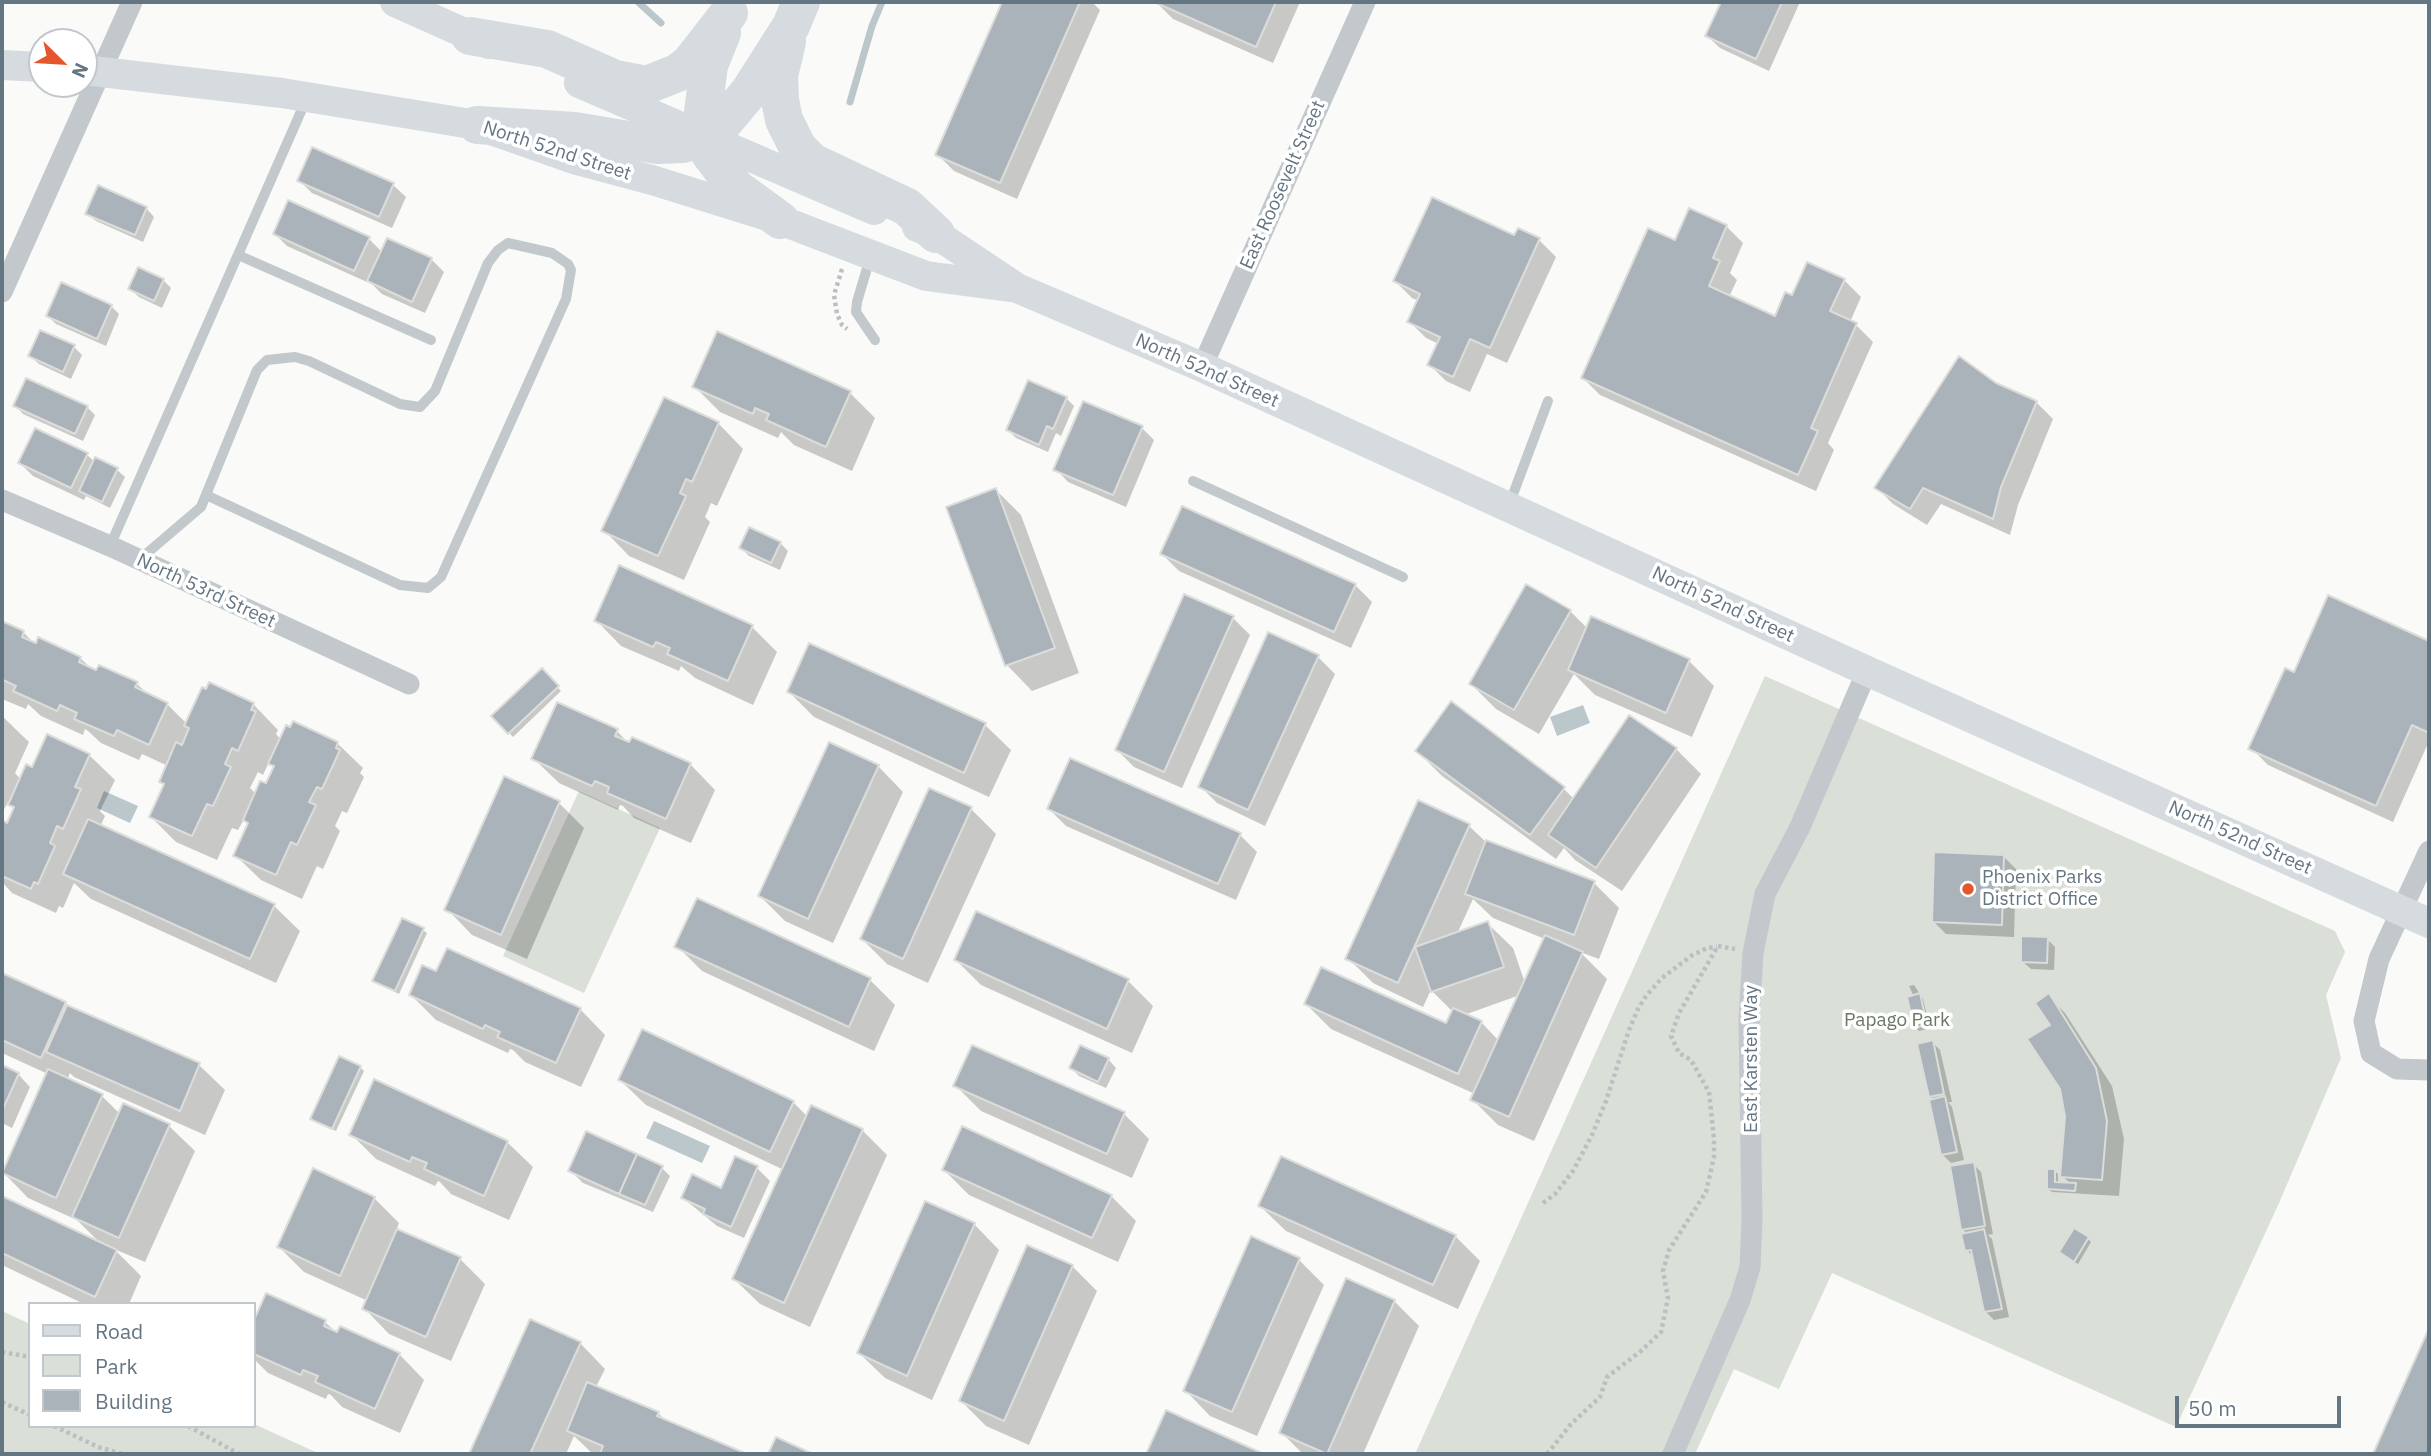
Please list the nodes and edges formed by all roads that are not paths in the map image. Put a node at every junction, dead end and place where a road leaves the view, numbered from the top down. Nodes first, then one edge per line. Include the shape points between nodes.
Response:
1 (132, 2) edge
2 (396, 2) edge
3 (1365, 2) edge
4 (731, 7) edge
5 (796, 14) edge
6 (470, 36) junction
7 (98, 62) edge
8 (2, 65) edge
9 (28, 66) edge
10 (98, 72) edge
11 (307, 97) junction
12 (82, 98) edge
13 (477, 125) junction
14 (704, 138) junction
15 (780, 220) junction
16 (936, 234) junction
17 (238, 255) junction
18 (858, 258) junction
19 (1017, 288) junction
20 (2, 292) edge
21 (431, 340) dead end
22 (875, 340) dead end
23 (1202, 367) junction
24 (1548, 401) dead end
25 (1192, 481) dead end
26 (206, 495) junction
27 (2, 500) edge
28 (1508, 507) junction
29 (110, 546) junction
30 (139, 560) junction
31 (1403, 577) dead end
32 (1867, 671) junction
33 (409, 684) dead end
34 (2429, 851) edge
35 (2416, 917) edge
36 (2429, 1070) edge
37 (1673, 1454) edge

1 - 7 street
2 - 6 main road, North 52nd Street
3 - 23 street, East Roosevelt Street
4 - 6 highway via 690,63 647,85 615,79 547,49
4 - 14 highway via 709,65
5 - 14 highway via 749,92
5 - 16 highway via 779,76 784,120 798,148 812,162 906,207
6 - 14 main road, North 52nd Street
8 - 9 main road
10 - 11 main road, North 52nd Street
11 - 13 main road, North 52nd Street
11 - 17 lane
12 - 20 street
13 - 14 highway via 575,131 658,145
13 - 15 main road, North 52nd Street
14 - 15 highway via 710,154 736,188
14 - 16 main road, North 52nd Street
15 - 18 main road, North 52nd Street
16 - 19 main road, North 52nd Street
17 - 21 lane
17 - 29 lane
18 - 19 main road, North 52nd Street via 926,276
18 - 22 lane via 856,312
19 - 23 main road, North 52nd Street
23 - 28 main road, North 52nd Street
24 - 28 lane
25 - 31 lane
26 - 26 lane via 257,370 267,360 295,357 309,361 400,404 420,407 435,391 488,263 498,250 508,243 552,253 568,264 566,299 441,577 428,588 400,585
26 - 30 lane via 201,507
27 - 29 street, North 53rd Street
28 - 32 main road, North 52nd Street
29 - 30 street, North 53rd Street
30 - 33 street, North 53rd Street
32 - 35 main road, North 52nd Street
32 - 37 street, East Karsten Way via 1800,827 1765,894 1753,953 1749,1019 1750,1267 1725,1339
34 - 35 street
35 - 36 street via 2379,959 2364,1021 2371,1053 2397,1069

